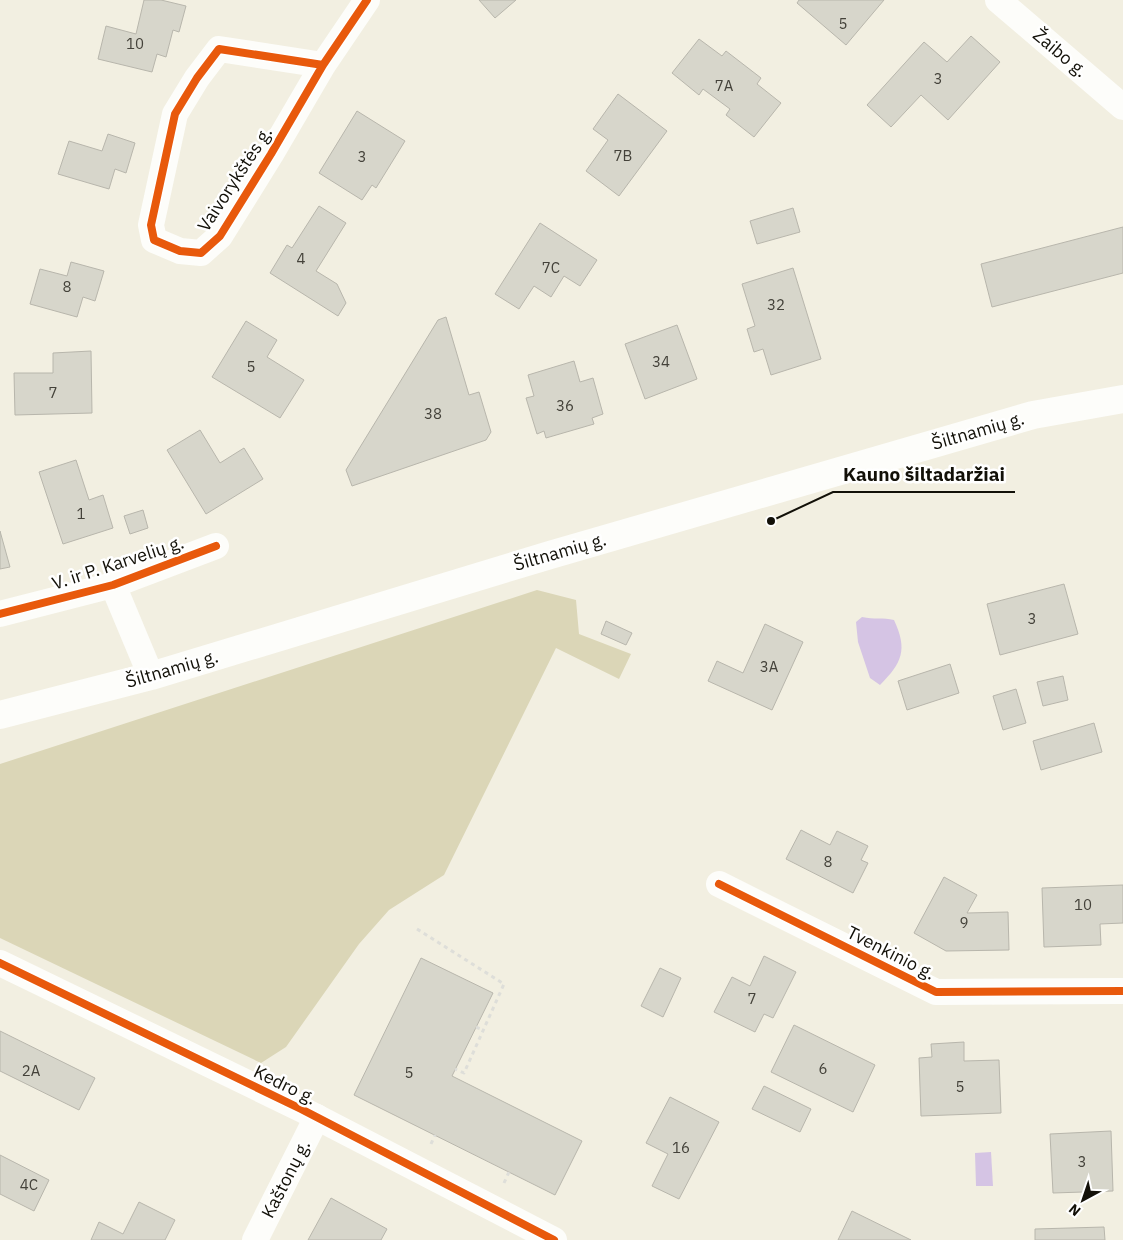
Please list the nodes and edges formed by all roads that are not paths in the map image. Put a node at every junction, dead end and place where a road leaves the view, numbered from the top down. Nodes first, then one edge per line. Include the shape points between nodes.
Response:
1 (367, 0) edge
2 (998, 0) edge
3 (323, 65) junction
4 (1123, 107) edge
5 (1123, 399) edge
6 (216, 546) dead end
7 (113, 585) junction
8 (0, 614) edge
9 (151, 676) junction
10 (0, 715) edge
11 (719, 884) dead end
12 (0, 963) edge
13 (1123, 991) edge
14 (317, 1117) junction
15 (255, 1240) edge
16 (554, 1240) edge

1 - 3 street, Vaivorykštės g.
2 - 4 street, Žaibo g.
3 - 3 street, Vaivorykštės g. via 220,49 175,114 151,225 154,240 180,251 202,254 220,236
5 - 9 main road, Šiltnamių g. via 1033,415 550,555
6 - 7 street, V. ir P. Karvelių g.
7 - 8 street, V. ir P. Karvelių g.
7 - 9 street, V. ir P. Karvelių g.
9 - 10 main road, Šiltnamių g.
11 - 13 street, Tvenkinio g. via 936,992
12 - 14 street, Kedro g.
14 - 15 street, Kaštonų g.
14 - 16 street, Kedro g.

